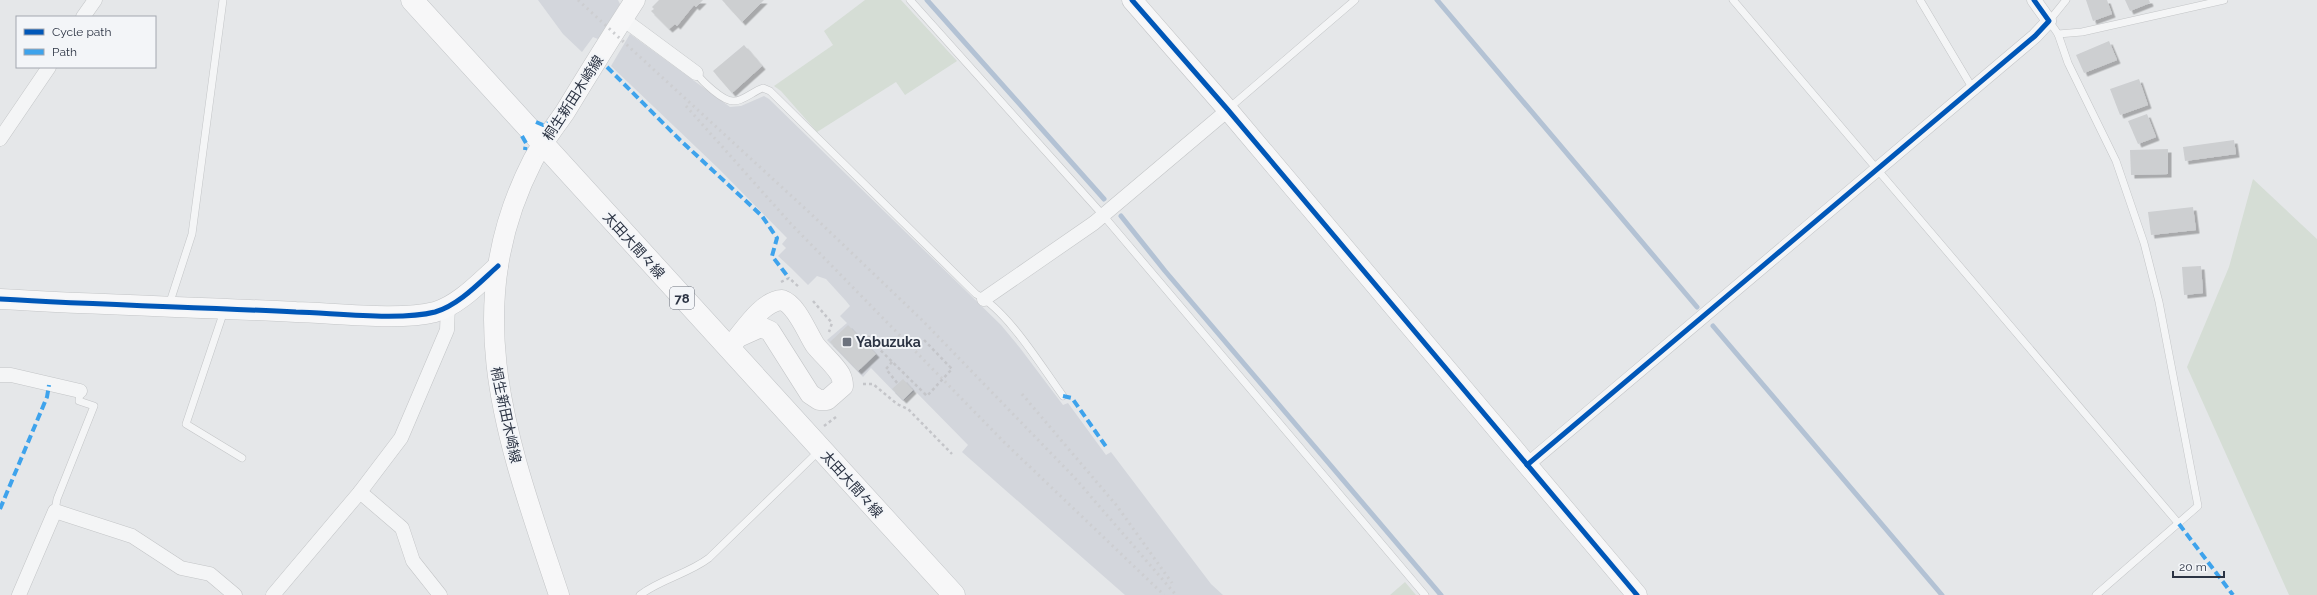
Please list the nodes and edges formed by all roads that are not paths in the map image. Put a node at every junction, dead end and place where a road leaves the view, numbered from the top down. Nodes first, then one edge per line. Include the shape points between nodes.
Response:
1 (95, 0) edge
2 (223, 0) edge
3 (412, 0) edge
4 (635, 0) edge
5 (910, 0) edge
6 (1132, 0) edge
7 (1355, 0) edge
8 (1733, 0) edge
9 (1920, 0) edge
10 (2034, 0) edge
11 (2066, 0) edge
12 (2224, 0) edge
13 (84, 16) edge
14 (623, 19) junction
15 (2050, 21) junction
16 (2058, 34) junction
17 (48, 68) edge
18 (696, 73) joint
19 (1973, 89) junction
20 (1228, 110) junction
21 (0, 139) edge
22 (543, 144) junction
23 (1877, 170) junction
24 (1102, 214) junction
25 (498, 266) junction
26 (0, 299) edge
27 (984, 299) junction
28 (169, 305) junction
29 (448, 306) junction
30 (224, 309) junction
31 (735, 342) junction
32 (0, 375) edge
33 (80, 391) joint
34 (1063, 396) dead end
35 (820, 450) junction
36 (242, 458) dead end
37 (1528, 465) junction
38 (360, 492) junction
39 (55, 511) junction
40 (2179, 524) junction
41 (19, 595) edge
42 (235, 595) edge
43 (273, 595) edge
44 (440, 595) edge
45 (559, 595) edge
46 (640, 595) edge
47 (954, 595) edge
48 (1425, 595) edge
49 (1637, 595) edge
50 (2096, 595) edge

1 - 13 street
2 - 28 lane via 192,234
3 - 22 main road, 太田大間々線 / 78
4 - 14 street, 桐生新田木崎線
5 - 24 lane
6 - 20 street
7 - 20 lane
8 - 23 lane
9 - 19 lane
10 - 15 street
11 - 15 lane
12 - 16 lane via 2082,32
14 - 18 street
14 - 22 street, 桐生新田木崎線
15 - 16 lane
15 - 19 street
16 - 40 lane via 2073,76 2116,161 2146,251 2159,302 2198,506
17 - 21 street
18 - 27 lane via 728,100 740,99 763,88 770,91
19 - 23 street
20 - 24 street
20 - 37 street
22 - 25 street, 桐生新田木崎線 via 528,172 507,224
22 - 31 main road, 太田大間々線 / 78
23 - 37 street
23 - 40 lane
24 - 27 street via 1094,223
24 - 48 lane
25 - 29 street
25 - 45 street, 桐生新田木崎線 via 494,343 501,406 520,478
26 - 28 street via 118,306
27 - 34 lane via 1016,333
28 - 30 street
29 - 30 street via 428,313 389,315
29 - 38 street via 447,330 407,425 390,455
30 - 36 lane via 186,424
31 - 31 street via 750,322 772,302 782,300 807,328 815,344 839,373 843,386 827,400 819,400 810,394 770,331 761,327
31 - 35 main road, 太田大間々線 / 78
32 - 33 street via 11,375
33 - 39 lane via 79,401 94,406 57,499
35 - 46 lane via 709,558
35 - 47 main road, 太田大間々線 / 78 via 920,555
37 - 49 street
38 - 43 street
38 - 44 street via 402,528 412,561
39 - 41 street
39 - 42 street via 132,536 181,568 210,574
40 - 50 lane

